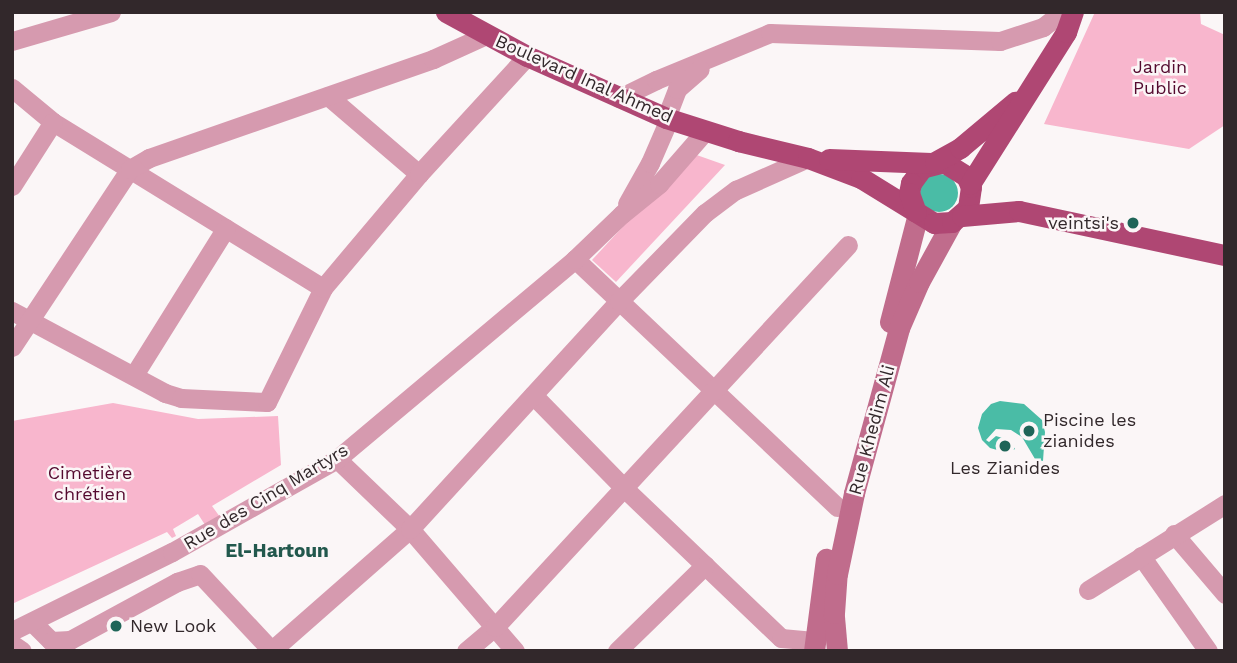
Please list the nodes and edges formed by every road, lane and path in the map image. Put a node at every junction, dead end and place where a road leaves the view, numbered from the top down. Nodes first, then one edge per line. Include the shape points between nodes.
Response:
1 (111, 12) edge
2 (446, 12) edge
3 (1062, 12) edge
4 (1073, 12) edge
5 (486, 35) junction
6 (12, 41) edge
7 (527, 56) junction
8 (718, 57) junction
9 (1033, 87) junction
10 (12, 88) edge
11 (328, 96) junction
12 (618, 98) junction
13 (667, 118) junction
14 (53, 122) junction
15 (705, 131) junction
16 (808, 158) junction
17 (933, 163) junction
18 (130, 169) junction
19 (419, 174) junction
20 (12, 186) edge
21 (971, 186) junction
22 (1019, 211) junction
23 (917, 213) junction
24 (622, 214) junction
25 (957, 219) junction
26 (226, 228) junction
27 (1161, 243) junction
28 (848, 245) dead end
29 (1225, 255) edge
30 (575, 259) junction
31 (1225, 264) edge
32 (323, 288) junction
33 (618, 301) junction
34 (12, 311) edge
35 (31, 320) junction
36 (12, 347) edge
37 (134, 375) junction
38 (713, 387) junction
39 (533, 395) junction
40 (337, 459) junction
41 (624, 488) junction
42 (1225, 504) edge
43 (837, 508) junction
44 (410, 529) junction
45 (1174, 534) junction
46 (1141, 556) junction
47 (705, 565) junction
48 (1088, 590) dead end
49 (1225, 594) edge
50 (32, 622) junction
51 (495, 627) junction
52 (12, 631) edge
53 (12, 643) edge
54 (773, 645) edge
55 (814, 646) edge
56 (22, 651) edge
57 (271, 651) edge
58 (466, 651) edge
59 (515, 651) edge
60 (617, 651) edge
61 (837, 651) edge
62 (1208, 651) edge

1 - 6 street
2 - 5 main road, Boulevard Inal Ahmed
3 - 8 street via 1044,27 1000,41 770,33
4 - 9 main road
5 - 7 main road, Boulevard Inal Ahmed
5 - 11 street
7 - 12 main road, Boulevard Inal Ahmed
7 - 19 street
8 - 12 street
8 - 13 street via 682,83
9 - 17 main road via 960,148
9 - 21 main road
10 - 14 street
11 - 18 street via 149,158
11 - 19 street
12 - 13 main road, Boulevard Inal Ahmed
13 - 15 main road, Boulevard Inal Ahmed
13 - 24 street via 644,176
14 - 18 street
14 - 20 street
15 - 16 main road, Boulevard Inal Ahmed
15 - 24 street via 659,184
16 - 17 main road
16 - 23 main road via 873,184
16 - 33 street via 715,204
17 - 21 main road via 953,164
17 - 23 main road via 922,168 911,183 909,193
18 - 26 street
18 - 35 street
19 - 32 street
21 - 22 main road
21 - 25 main road via 971,198
22 - 25 main road
22 - 27 main road
23 - 25 main road via 934,223
23 - 43 main road, Rue Khedim Ali
24 - 30 street, Rue des Cinq Martyrs
25 - 61 main road, Rue Khedim Ali via 919,282 900,328 854,493 837,574
26 - 32 street
26 - 37 street
27 - 29 main road
27 - 31 main road
28 - 38 street
30 - 33 street
30 - 40 street, Rue des Cinq Martyrs
32 - 37 street via 267,402 181,398
33 - 38 street
33 - 39 street
34 - 35 street
35 - 36 street
35 - 37 street
38 - 41 street
38 - 43 street
39 - 41 street
39 - 44 street
40 - 44 street
40 - 50 street, Rue des Cinq Martyrs via 172,552
41 - 47 street
41 - 51 street
42 - 45 street
43 - 55 main road, Rue Khedim Ali
44 - 51 street
44 - 57 street
45 - 46 street
45 - 49 street
46 - 48 street
46 - 62 street
47 - 54 street
47 - 60 street
50 - 52 street, Rue des Cinq Martyrs
50 - 57 street via 51,641 70,640 200,574
51 - 58 street
51 - 59 street
53 - 56 street
54 - 55 street

